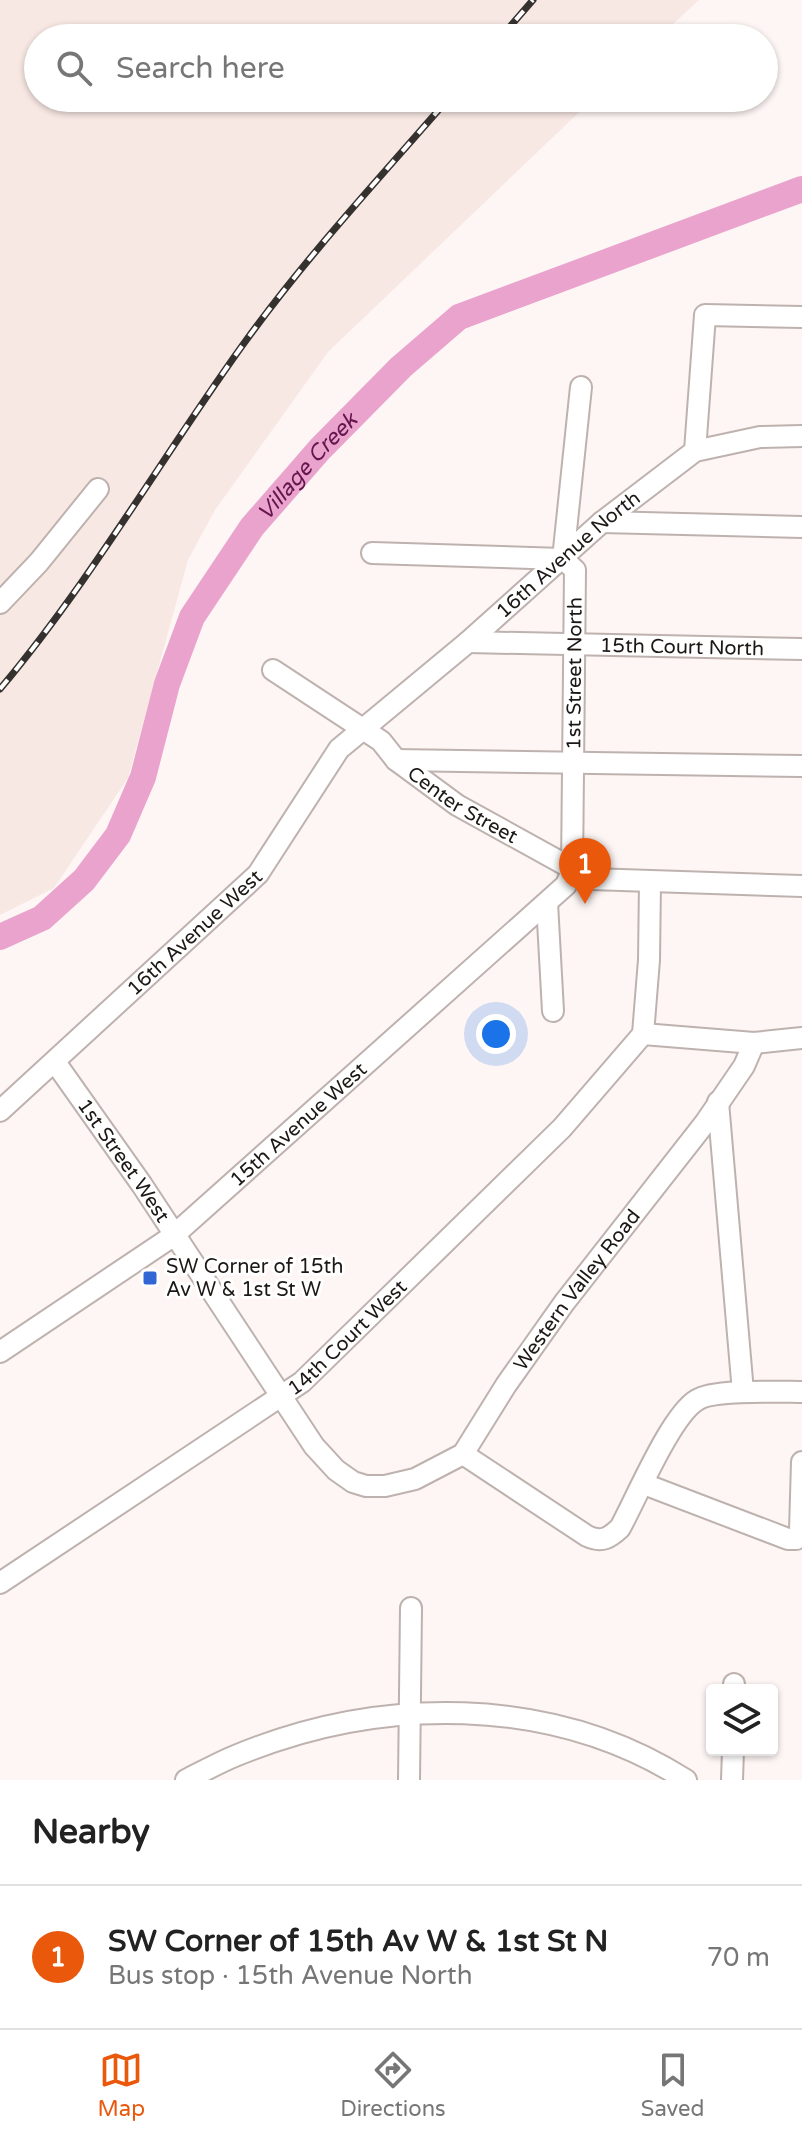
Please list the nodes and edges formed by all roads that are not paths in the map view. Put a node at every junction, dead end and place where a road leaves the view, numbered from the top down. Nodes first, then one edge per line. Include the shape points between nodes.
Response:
1 (802, 317) edge
2 (581, 387) dead end
3 (802, 436) edge
4 (695, 451) junction
5 (98, 489) dead end
6 (602, 522) junction
7 (802, 527) edge
8 (372, 553) dead end
9 (563, 559) junction
10 (0, 603) edge
11 (468, 642) junction
12 (575, 643) junction
13 (802, 649) edge
14 (273, 670) dead end
15 (361, 730) junction
16 (396, 760) junction
17 (575, 763) junction
18 (802, 766) edge
19 (572, 871) junction
20 (650, 882) junction
21 (802, 886) edge
22 (547, 903) junction
23 (553, 1011) dead end
24 (643, 1034) junction
25 (802, 1038) edge
26 (754, 1043) junction
27 (55, 1062) junction
28 (718, 1102) junction
29 (0, 1111) edge
30 (173, 1236) junction
31 (0, 1352) edge
32 (743, 1392) junction
33 (802, 1392) edge
34 (281, 1396) junction
35 (463, 1454) junction
36 (802, 1462) edge
37 (644, 1484) junction
38 (0, 1583) edge
39 (411, 1608) dead end
40 (409, 1713) junction
41 (733, 1756) edge
42 (186, 1780) edge
43 (409, 1780) edge
44 (686, 1780) edge
45 (732, 1780) edge

1 - 4 street via 705,315
2 - 9 street, 1st Street North
3 - 4 street, 16th Avenue North via 760,437
4 - 6 street, 16th Avenue North
5 - 10 street
6 - 7 street
6 - 9 street, 16th Avenue North
8 - 9 street
9 - 11 street, 16th Avenue North
9 - 12 street, 1st Street North via 575,570
11 - 12 street, 15th Court North
11 - 15 street, 16th Avenue North
12 - 13 street, 15th Court North
12 - 17 street, 1st Street North
14 - 15 street, Center Street
15 - 16 street, Center Street via 381,741
15 - 27 street, 16th Avenue West via 339,749 258,874
16 - 17 street
16 - 19 street, Center Street via 457,805
17 - 18 street
17 - 19 street, 1st Street North
19 - 20 street, Center Street via 591,879
19 - 22 street, 15th Avenue West
20 - 21 street, Center Street
20 - 24 street
22 - 23 street
22 - 30 street, 15th Avenue West
24 - 26 street
24 - 34 street, 14th Court West via 562,1128 302,1382
25 - 26 street
26 - 28 street, Western Valley Road
27 - 29 street, 16th Avenue West
27 - 30 street, 1st Street West
28 - 32 street
28 - 35 street, Western Valley Road via 564,1303
30 - 31 street, 15th Avenue West
30 - 34 street, 1st Street West
32 - 33 street
32 - 37 street via 697,1399 676,1421
34 - 35 street, 1st Street West via 314,1446 353,1482 385,1486 415,1479
34 - 38 street, 14th Court West
35 - 37 street via 596,1540 605,1540 620,1528
36 - 37 street via 796,1539
39 - 40 street
40 - 42 street via 326,1726 235,1755
40 - 43 street
40 - 44 street via 463,1711 553,1725 632,1752
41 - 45 street

